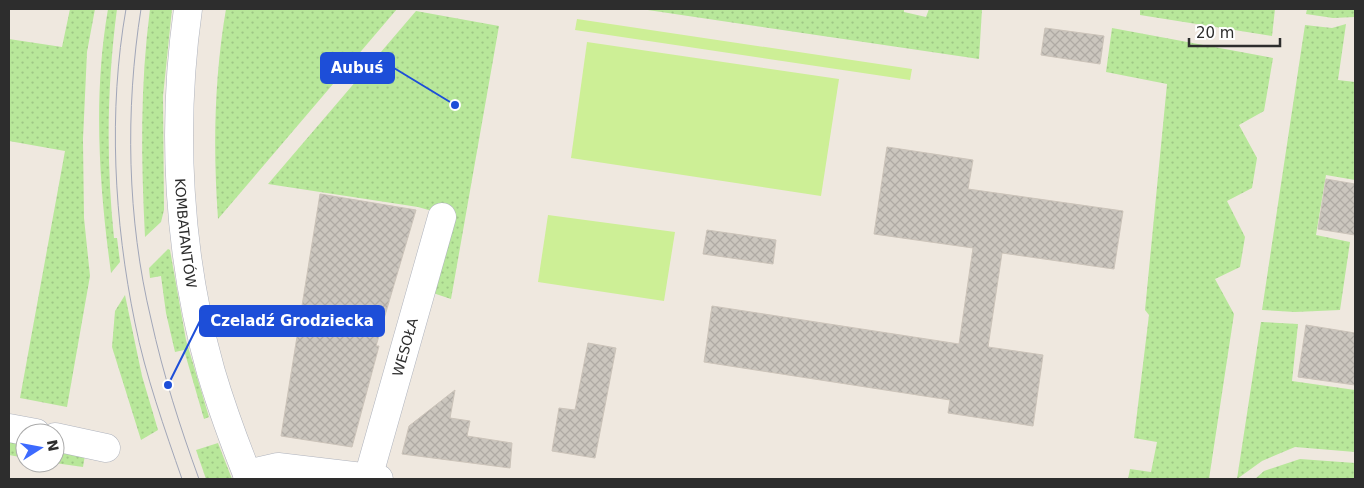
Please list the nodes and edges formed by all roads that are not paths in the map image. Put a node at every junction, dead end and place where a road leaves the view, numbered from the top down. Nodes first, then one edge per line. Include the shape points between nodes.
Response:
1 (188, 9) edge
2 (442, 217) dead end
3 (65, 439) edge
4 (106, 448) dead end
5 (248, 477) edge
6 (374, 478) edge

1 - 5 street, KOMBATANTÓW via 182,53 179,137 184,227 198,317 211,371
2 - 6 street, WESOŁA
3 - 4 street
5 - 6 street via 278,467

